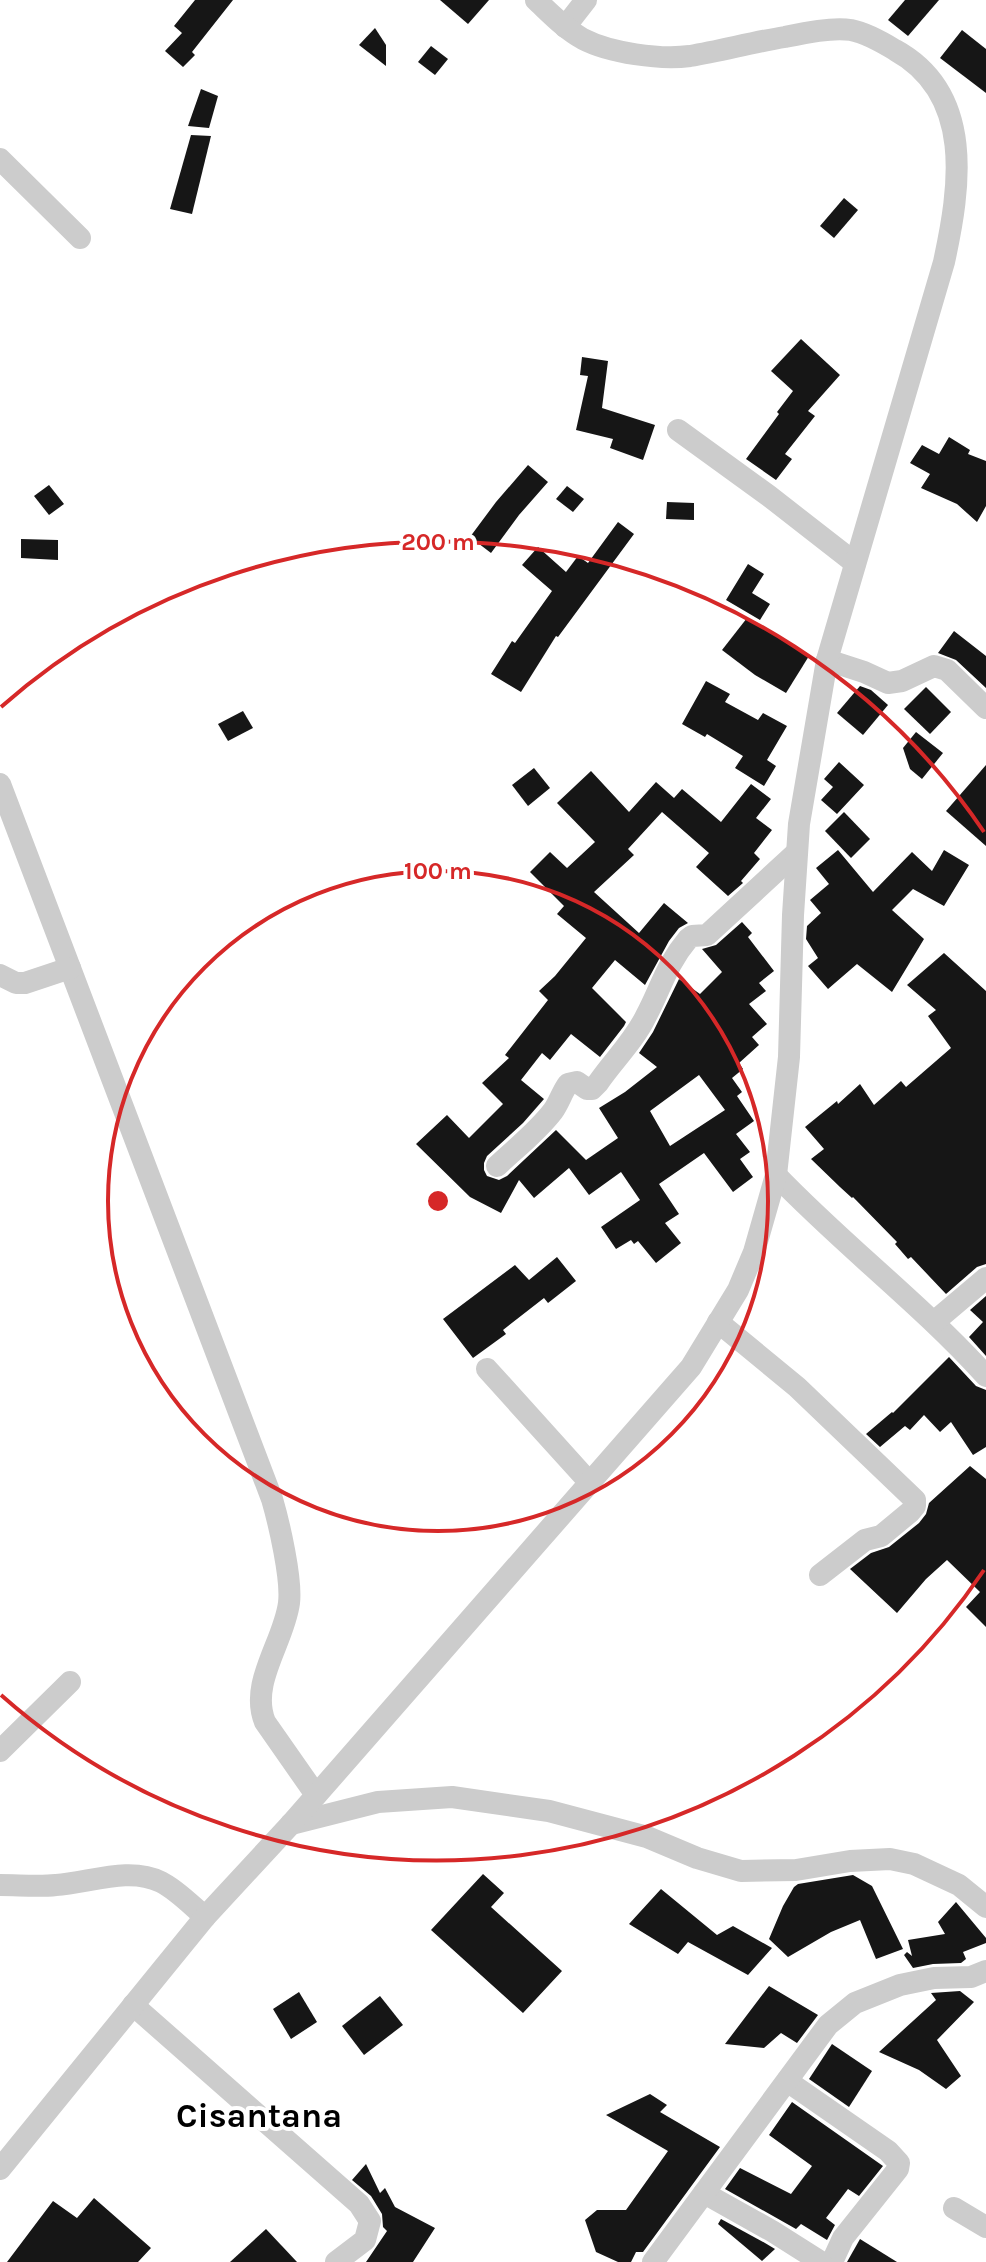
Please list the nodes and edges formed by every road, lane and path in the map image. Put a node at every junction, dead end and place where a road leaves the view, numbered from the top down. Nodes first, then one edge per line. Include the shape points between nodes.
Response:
1 (536, 0) edge
2 (586, 0) edge
3 (565, 27) junction
4 (0, 159) edge
5 (80, 238) dead end
6 (678, 430) dead end
7 (855, 563) junction
8 (827, 660) junction
9 (986, 708) edge
10 (0, 784) edge
11 (797, 852) junction
12 (70, 968) junction
13 (0, 975) edge
14 (497, 1166) dead end
15 (776, 1175) junction
16 (986, 1278) edge
17 (718, 1322) junction
18 (934, 1322) junction
19 (487, 1369) dead end
20 (986, 1376) edge
21 (590, 1483) junction
22 (820, 1575) dead end
23 (70, 1682) dead end
24 (0, 1751) edge
25 (316, 1795) junction
26 (291, 1824) junction
27 (0, 1885) edge
28 (986, 1907) edge
29 (205, 1917) junction
30 (986, 1971) edge
31 (133, 2005) junction
32 (787, 2081) junction
33 (0, 2169) edge
34 (704, 2193) junction
35 (954, 2208) dead end
36 (986, 2227) edge
37 (336, 2262) edge
38 (653, 2262) edge
39 (821, 2262) edge
40 (832, 2262) edge

1 - 3 street
2 - 3 street
3 - 7 street via 619,51 687,56 809,32 851,30 903,54 925,71 944,101 957,160 952,224
4 - 5 street
6 - 7 street
7 - 8 street
8 - 9 street via 888,683 934,666 947,670
8 - 11 street
10 - 12 street
11 - 14 street via 707,935 688,939 664,973 646,1017 598,1083 592,1089 568,1084 543,1123
11 - 15 street via 789,1057
12 - 13 street via 25,983
12 - 25 street via 272,1499 289,1602 259,1693 260,1711
15 - 17 street via 754,1252
15 - 18 street
16 - 18 street
17 - 21 street via 691,1367
17 - 22 street via 797,1387 915,1500 910,1512 881,1536 865,1540
18 - 20 street
19 - 21 street
21 - 25 street
23 - 24 street
25 - 26 street
26 - 28 street via 378,1802 467,1798 549,1811 647,1837 741,1871 890,1859 914,1864 959,1885
26 - 29 street
27 - 29 street via 149,1877
29 - 31 street
30 - 32 street via 900,1985 855,2003 828,2025
31 - 33 street
31 - 37 street via 359,2204 370,2221 365,2240
32 - 34 street
32 - 40 street via 899,2163 843,2238
34 - 38 street
34 - 39 street
35 - 36 street

